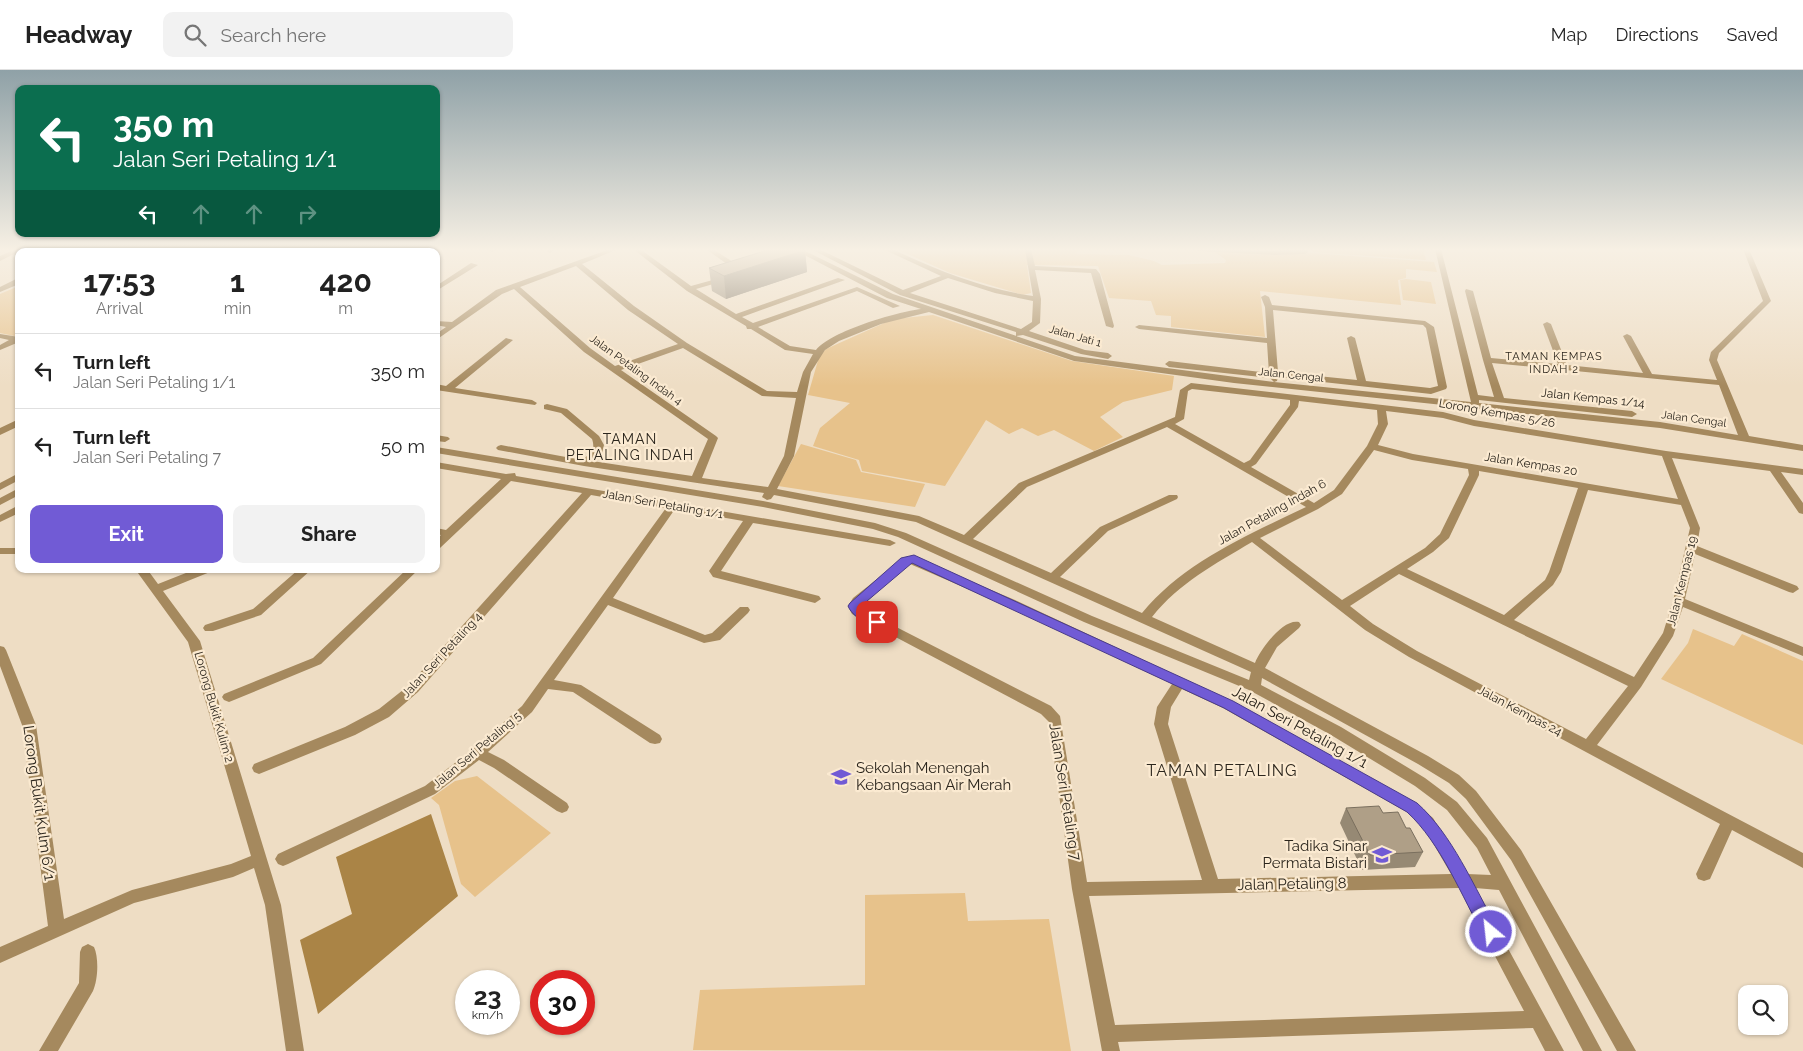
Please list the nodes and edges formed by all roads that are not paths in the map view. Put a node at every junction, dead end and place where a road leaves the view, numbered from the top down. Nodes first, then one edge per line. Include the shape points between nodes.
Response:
1 (495, 295) edge
2 (525, 295) edge
3 (615, 295) edge
4 (699, 295) edge
5 (797, 295) edge
6 (841, 295) edge
7 (871, 295) edge
8 (889, 295) edge
9 (908, 295) edge
10 (1010, 295) edge
11 (1036, 295) edge
12 (1102, 295) edge
13 (1449, 295) edge
14 (1470, 295) edge
15 (1765, 295) edge
16 (1265, 297) dead end
17 (1037, 300) junction
18 (1269, 307) junction
19 (930, 311) junction
20 (912, 312) junction
21 (734, 316) junction
22 (440, 323) edge
23 (1547, 324) dead end
24 (454, 325) junction
25 (1110, 326) dead end
26 (750, 327) junction
27 (1139, 327) dead end
28 (1022, 332) junction
29 (440, 335) edge
30 (0, 336) edge
31 (1628, 336) dead end
32 (1014, 338) junction
33 (1351, 338) dead end
34 (15, 339) edge
35 (509, 340) dead end
36 (15, 341) edge
37 (1272, 341) junction
38 (684, 345) junction
39 (0, 348) edge
40 (819, 353) junction
41 (1137, 360) dead end
42 (1487, 360) junction
43 (1161, 363) dead end
44 (1564, 368) junction
45 (615, 369) junction
46 (1649, 376) junction
47 (1274, 378) junction
48 (1362, 383) junction
49 (1722, 383) junction
50 (440, 388) edge
51 (448, 389) junction
52 (800, 395) junction
53 (1276, 396) junction
54 (1473, 397) junction
55 (1294, 398) junction
56 (1500, 400) junction
57 (532, 404) dead end
58 (547, 406) dead end
59 (1476, 406) junction
60 (1381, 408) junction
61 (15, 424) edge
62 (1170, 424) junction
63 (0, 432) edge
64 (1742, 433) junction
65 (1372, 446) junction
66 (501, 448) dead end
67 (1803, 448) edge
68 (440, 451) edge
69 (1666, 454) junction
70 (584, 464) junction
71 (521, 465) junction
72 (440, 466) edge
73 (1244, 467) junction
74 (1473, 467) junction
75 (1773, 468) junction
76 (1803, 472) edge
77 (508, 477) junction
78 (15, 478) edge
79 (696, 480) junction
80 (1584, 486) junction
81 (0, 487) edge
82 (588, 491) junction
83 (771, 491) junction
84 (15, 493) edge
85 (1173, 497) dead end
86 (0, 502) edge
87 (1686, 503) junction
88 (763, 504) junction
89 (672, 506) junction
90 (1314, 507) junction
91 (15, 510) edge
92 (1803, 511) edge
93 (0, 519) edge
94 (750, 519) junction
95 (919, 519) junction
96 (440, 532) edge
97 (450, 534) junction
98 (902, 535) junction
99 (1252, 537) junction
100 (967, 538) junction
101 (440, 543) edge
102 (890, 543) dead end
103 (1691, 548) junction
104 (0, 551) edge
105 (15, 551) edge
106 (1398, 569) junction
107 (144, 573) edge
108 (196, 573) edge
109 (301, 573) edge
110 (409, 573) edge
111 (1054, 577) junction
112 (156, 589) junction
113 (1793, 589) dead end
114 (815, 599) dead end
115 (607, 600) junction
116 (1679, 601) junction
117 (1341, 606) junction
118 (744, 610) dead end
119 (861, 614) joint
120 (1144, 618) junction
121 (1505, 621) junction
122 (1295, 625) dead end
123 (210, 628) dead end
124 (0, 650) edge
125 (1803, 652) edge
126 (1257, 668) junction
127 (1180, 682) junction
128 (545, 684) junction
129 (1636, 684) junction
130 (1254, 688) junction
131 (229, 697) dead end
132 (654, 739) dead end
133 (1588, 747) junction
134 (478, 753) junction
135 (259, 768) dead end
136 (562, 807) dead end
137 (1728, 822) junction
138 (259, 859) junction
139 (283, 859) dead end
140 (1803, 861) edge
141 (1704, 874) dead end
142 (1463, 881) junction
143 (1504, 883) junction
144 (1212, 886) junction
145 (1080, 889) junction
146 (57, 930) junction
147 (88, 952) dead end
148 (0, 955) edge
149 (1537, 1019) junction
150 (1110, 1042) edge
151 (1593, 1048) edge
152 (48, 1051) edge
153 (295, 1051) edge
154 (1554, 1051) edge
155 (1627, 1051) edge

1 - 24 street
2 - 45 street, Jalan Petaling Indah 4
3 - 38 street
4 - 21 street
5 - 21 street
6 - 26 street
7 - 20 street
8 - 19 street, Jalan Cengal
9 - 28 street, Jalan Jati 1
10 - 17 street
11 - 17 street
12 - 25 street
13 - 54 street
14 - 42 street
15 - 49 street via 1767,301 1715,352 1712,360
16 - 18 street
17 - 28 street via 1036,323
18 - 37 street
18 - 48 street via 1418,321 1430,327 1443,387 1431,391
19 - 20 street
19 - 32 street, Jalan Cengal
20 - 40 street via 832,341
21 - 26 street
22 - 24 street
23 - 44 street
24 - 29 street
26 - 40 street via 788,348
27 - 37 street
28 - 32 street
28 - 41 street, Jalan Jati 1 via 1084,352
30 - 34 street
31 - 46 street
32 - 47 street, Jalan Cengal via 1090,361
33 - 48 street
35 - 51 street
36 - 39 street
37 - 47 street
38 - 45 street
38 - 52 street via 765,394
40 - 52 street
42 - 44 street
42 - 56 street
43 - 47 street
44 - 46 street
45 - 79 street, Jalan Petaling Indah 4 via 713,438
46 - 49 street
47 - 48 street
47 - 53 street
47 - 59 street, Jalan Cengal
49 - 64 street
50 - 51 street
51 - 57 street
52 - 83 street via 789,456
53 - 55 street, Lorong Kempas 5/26
53 - 62 street, Lorong Kempas 5/26 via 1186,387 1179,419
54 - 56 street, Jalan Kempas 1/14
54 - 59 street
55 - 60 street, Lorong Kempas 5/26
55 - 73 street via 1295,405 1253,462
56 - 64 street, Jalan Kempas 1/14
58 - 70 street via 564,411 596,438 599,445 597,453
59 - 64 street, Jalan Cengal
60 - 65 street, Jalan Petaling Indah 6 via 1383,424
60 - 69 street, Lorong Kempas 5/26 via 1444,415 1474,423
61 - 63 street
62 - 73 street
62 - 100 street via 1024,485
64 - 67 street, Jalan Cengal
65 - 74 street, Jalan Kempas 20 via 1412,457
65 - 90 street, Jalan Petaling Indah 6 via 1338,492
66 - 70 street
68 - 71 street
69 - 75 street, Lorong Kempas 5/26
69 - 87 street, Jalan Kempas 19
70 - 79 street
71 - 77 street
71 - 88 street
72 - 77 street, Jalan Seri Petaling 1/1
73 - 90 street
74 - 80 street, Jalan Kempas 20
74 - 106 street via 1474,475 1445,536
75 - 76 street, Lorong Kempas 5/26
75 - 92 street
77 - 82 street, Jalan Seri Petaling 1/1
77 - 97 street
78 - 81 street
79 - 83 street
80 - 87 street, Jalan Kempas 20
80 - 121 street via 1549,582
82 - 89 street, Jalan Seri Petaling 1/1
82 - 135 street, Jalan Seri Petaling 4 via 413,689 384,713 350,731
83 - 88 street
83 - 95 street
84 - 86 street
85 - 111 street via 1104,529
87 - 103 street, Jalan Kempas 19 via 1695,528
88 - 98 street via 875,526
89 - 94 street, Jalan Seri Petaling 1/1
89 - 115 street, Jalan Seri Petaling 5
90 - 99 street, Jalan Petaling Indah 6
91 - 93 street
94 - 102 street, Jalan Seri Petaling 1/1
94 - 114 street via 715,571 717,574
95 - 98 street
95 - 100 street
96 - 97 street
97 - 101 street
98 - 130 street via 1088,619
99 - 117 street, Jalan Kempas 24
99 - 120 street, Jalan Petaling Indah 6 via 1188,576
100 - 111 street
103 - 113 street
103 - 116 street, Jalan Kempas 19
104 - 105 street
106 - 117 street
106 - 121 street
107 - 112 street, Lorong Bukit Kulim 2
108 - 112 street
109 - 123 street via 257,612
110 - 131 street via 317,661
111 - 120 street
112 - 138 street, Lorong Bukit Kulim 2 via 194,640
115 - 118 street via 704,638 716,637
115 - 128 street, Jalan Seri Petaling 5
116 - 125 street
116 - 129 street, Jalan Kempas 19 via 1669,633
117 - 133 street, Jalan Kempas 24 via 1369,628 1413,654
119 - 127 street, Jalan Seri Petaling 1/1 via 854,608 857,601 905,561 914,559
119 - 145 street, Jalan Seri Petaling 7 via 1052,715
120 - 126 street
121 - 129 street
122 - 126 street via 1274,641
124 - 146 street, Lorong Bukit Kulm 6/1 via 29,725
126 - 130 street
126 - 155 street via 1423,760 1454,779 1471,795 1516,855
127 - 142 street, Jalan Seri Petaling 1/1 via 1228,705 1412,808 1428,822
127 - 144 street via 1164,707 1161,724
128 - 132 street via 576,688
128 - 134 street, Jalan Seri Petaling 5 via 527,709
129 - 133 street, Jalan Kempas 19
130 - 143 street via 1336,731 1420,782 1452,806 1478,837
133 - 137 street, Jalan Kempas 24
134 - 136 street
134 - 139 street, Jalan Seri Petaling 5 via 430,790
137 - 140 street, Jalan Kempas 24
137 - 141 street
138 - 146 street via 233,870 132,897
138 - 153 street, Lorong Bukit Kulim 2 via 272,905
142 - 143 street, Jalan Petaling 8
142 - 144 street, Jalan Petaling 8
142 - 149 street, Jalan Seri Petaling 1/1
143 - 151 street
144 - 145 street, Jalan Petaling 8
145 - 150 street, Jalan Seri Petaling 7
146 - 148 street
147 - 152 street via 87,985
149 - 150 street
149 - 154 street, Jalan Seri Petaling 1/1

